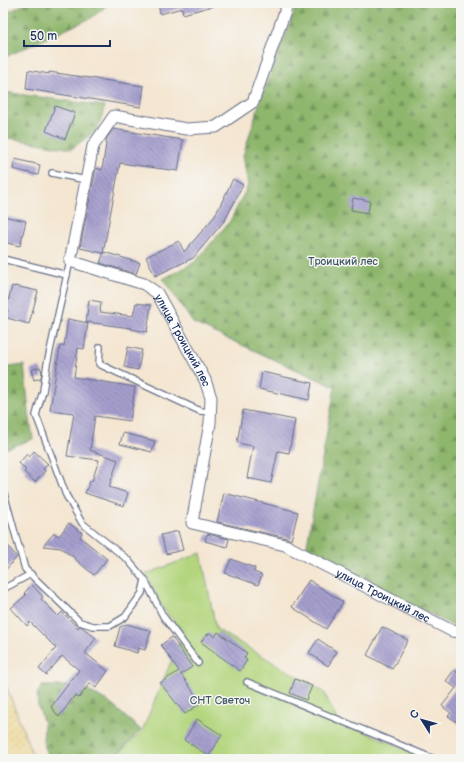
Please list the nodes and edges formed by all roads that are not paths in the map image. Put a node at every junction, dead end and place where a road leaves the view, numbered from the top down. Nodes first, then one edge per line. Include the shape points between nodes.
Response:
1 (288, 3) edge
2 (52, 173) dead end
3 (86, 180) junction
4 (3, 259) edge
5 (70, 261) junction
6 (67, 275) junction
7 (100, 347) dead end
8 (210, 412) junction
9 (3, 490) edge
10 (31, 574) junction
11 (145, 580) junction
12 (3, 589) edge
13 (461, 632) edge
14 (198, 663) dead end
15 (247, 682) dead end
16 (434, 759) edge

1 - 3 street via 253,102 216,128 186,129 114,116 93,146
2 - 3 lane
3 - 5 street
4 - 6 lane
5 - 6 lane
5 - 8 street, улица Троицкий лес via 144,284 157,293 205,380 211,398
6 - 11 lane via 36,415 66,495 82,523 127,559
7 - 8 lane via 99,364 200,411
8 - 13 street, улица Троицкий лес via 192,523 285,546 452,631
9 - 10 lane via 25,569
10 - 11 lane via 80,622 93,626 110,626 125,617 142,593
10 - 12 lane
11 - 14 lane via 163,616
15 - 16 lane

